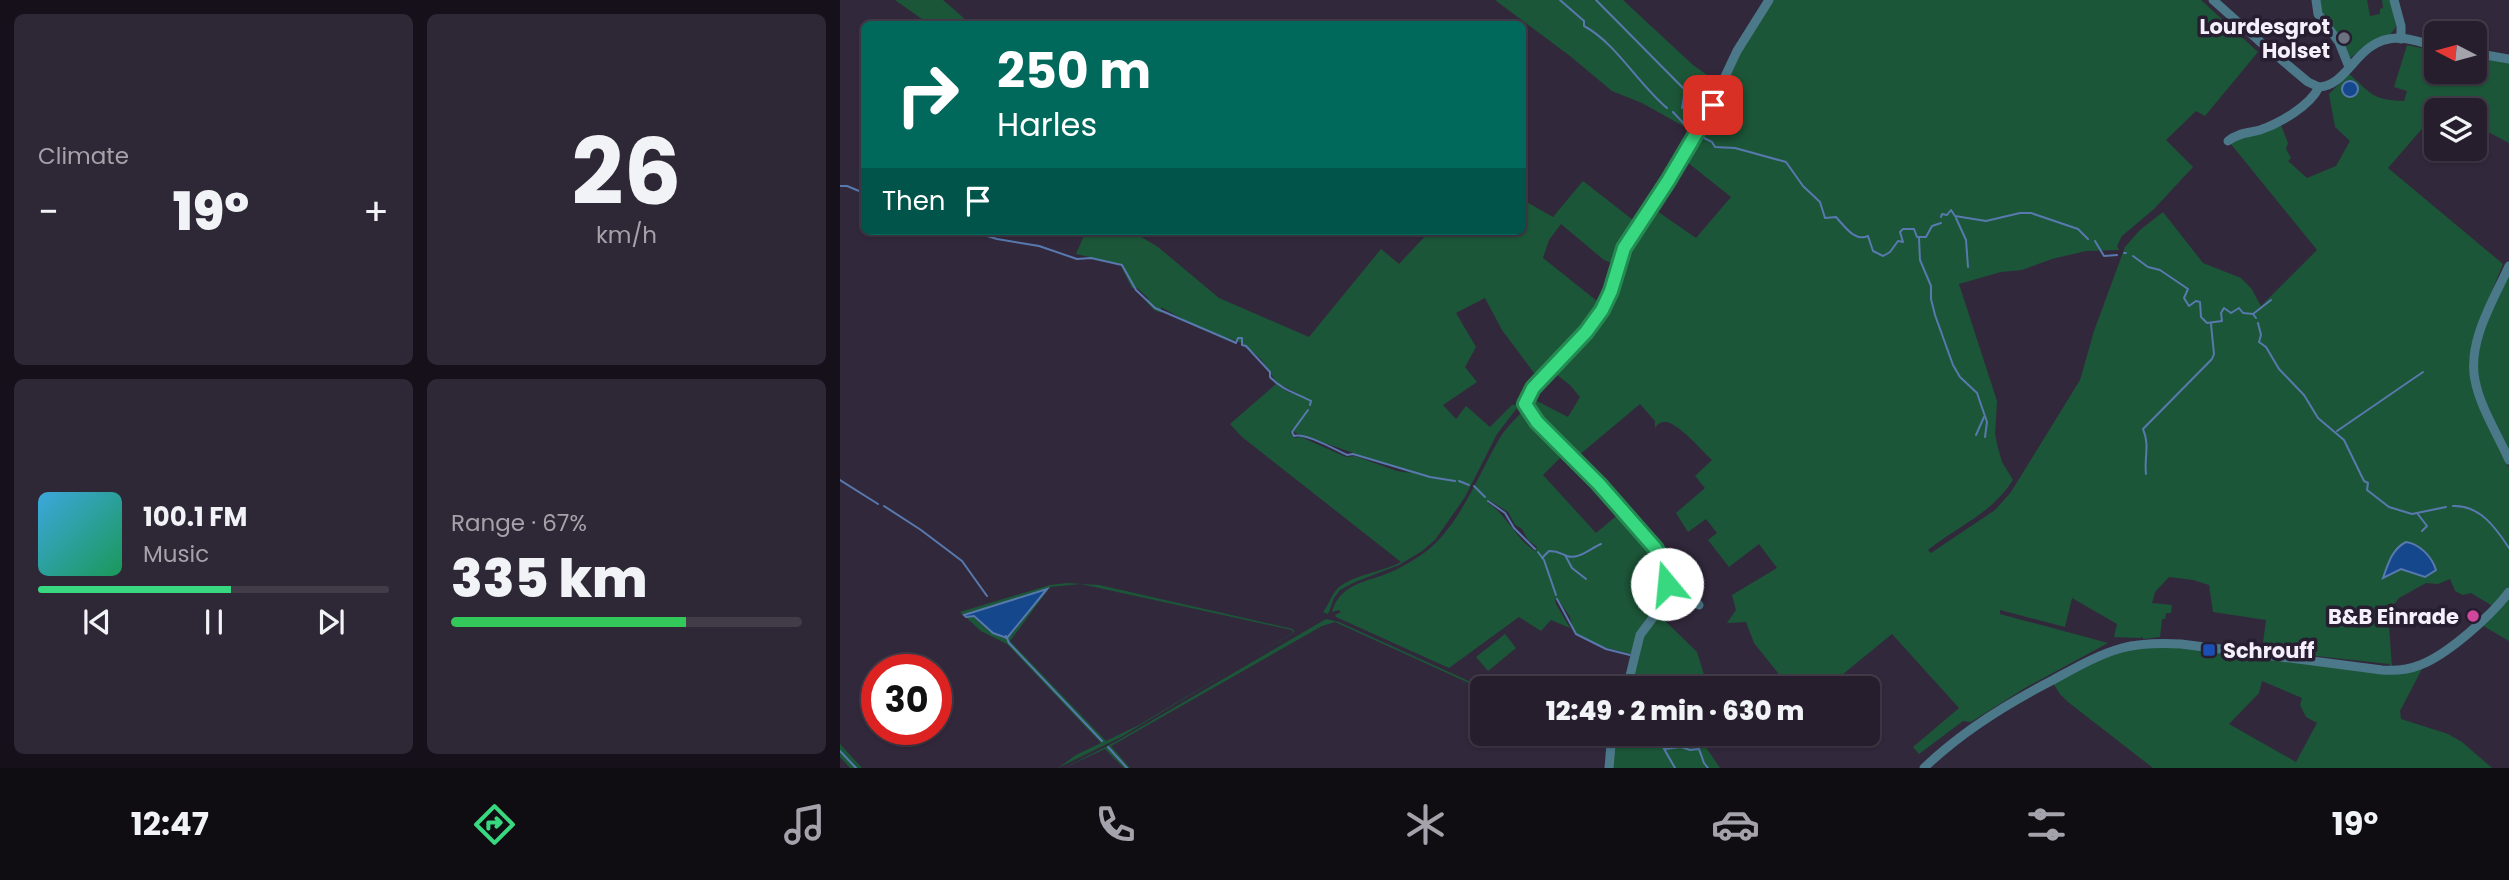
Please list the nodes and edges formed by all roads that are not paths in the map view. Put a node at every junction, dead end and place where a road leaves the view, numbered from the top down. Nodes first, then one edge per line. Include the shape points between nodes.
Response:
1 (1769, 0) edge
2 (2213, 0) edge
3 (2316, 0) edge
4 (2394, 0) edge
5 (2401, 39) junction
6 (2424, 44) edge
7 (2487, 55) edge
8 (2509, 59) edge
9 (2349, 67) junction
10 (2319, 87) junction
11 (2228, 141) dead end
12 (2509, 266) edge
13 (2509, 460) edge
14 (1666, 573) junction
15 (1684, 592) junction
16 (2509, 593) edge
17 (1667, 596) junction
18 (1699, 605) dead end
19 (1630, 676) edge
20 (1611, 746) edge
21 (1609, 768) edge
22 (1924, 768) edge

1 - 14 street via 1668,181 1624,248 1602,310 1533,388 1525,404 1652,544
2 - 10 street
3 - 9 street via 2318,14 2339,42
4 - 5 street
5 - 6 street
5 - 9 street via 2364,50
7 - 8 street
9 - 10 street via 2335,82
10 - 11 street via 2274,124
12 - 13 street via 2480,335 2474,363 2477,388
14 - 15 street
14 - 17 street
15 - 17 street
15 - 18 street
16 - 22 street via 2445,650 2401,670 2181,644 2115,650 1989,716
17 - 19 street via 1640,635
20 - 21 street

